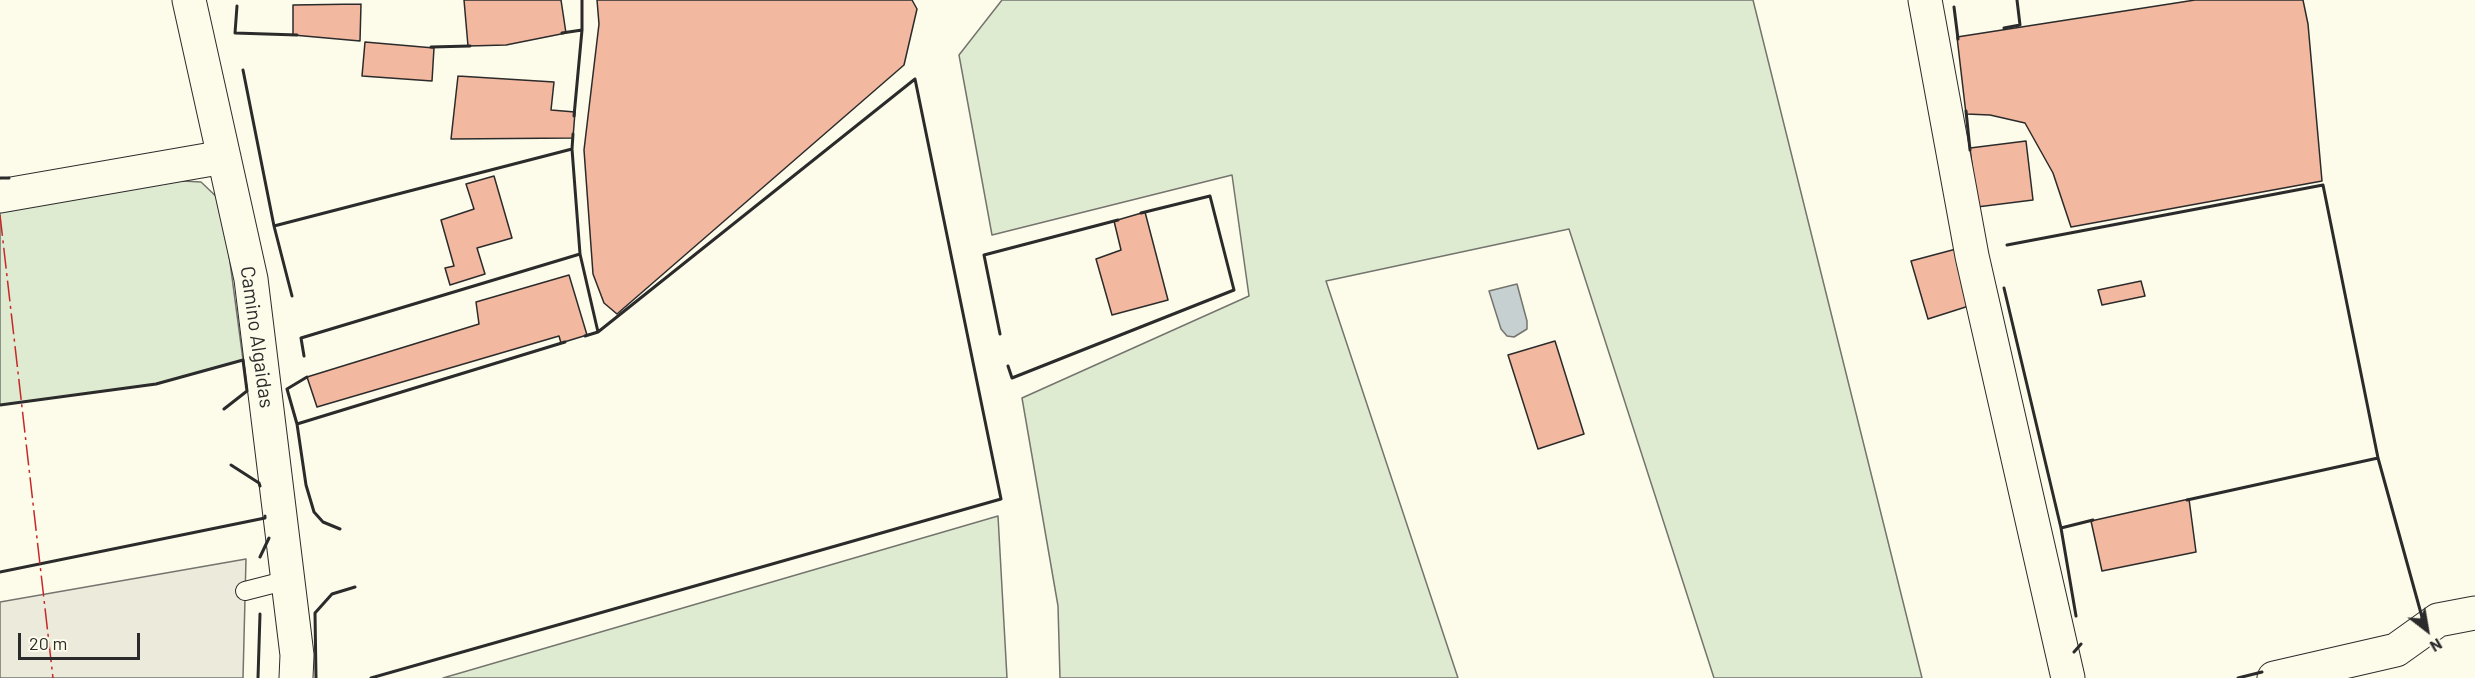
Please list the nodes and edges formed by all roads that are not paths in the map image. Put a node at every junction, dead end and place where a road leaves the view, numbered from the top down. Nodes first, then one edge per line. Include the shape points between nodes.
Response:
1 (189, 0) edge
2 (1925, 0) edge
3 (224, 157) junction
4 (0, 196) edge
5 (288, 580) junction
6 (246, 591) dead end
7 (2475, 613) edge
8 (296, 678) edge
9 (2068, 678) edge
10 (2274, 678) edge

1 - 3 street, Camino Algaidas
2 - 9 street via 1972,256
3 - 4 street
3 - 5 street, Camino Algaidas via 251,279
5 - 6 lane
5 - 8 street, Camino Algaidas
7 - 10 street via 2438,620 2396,650

